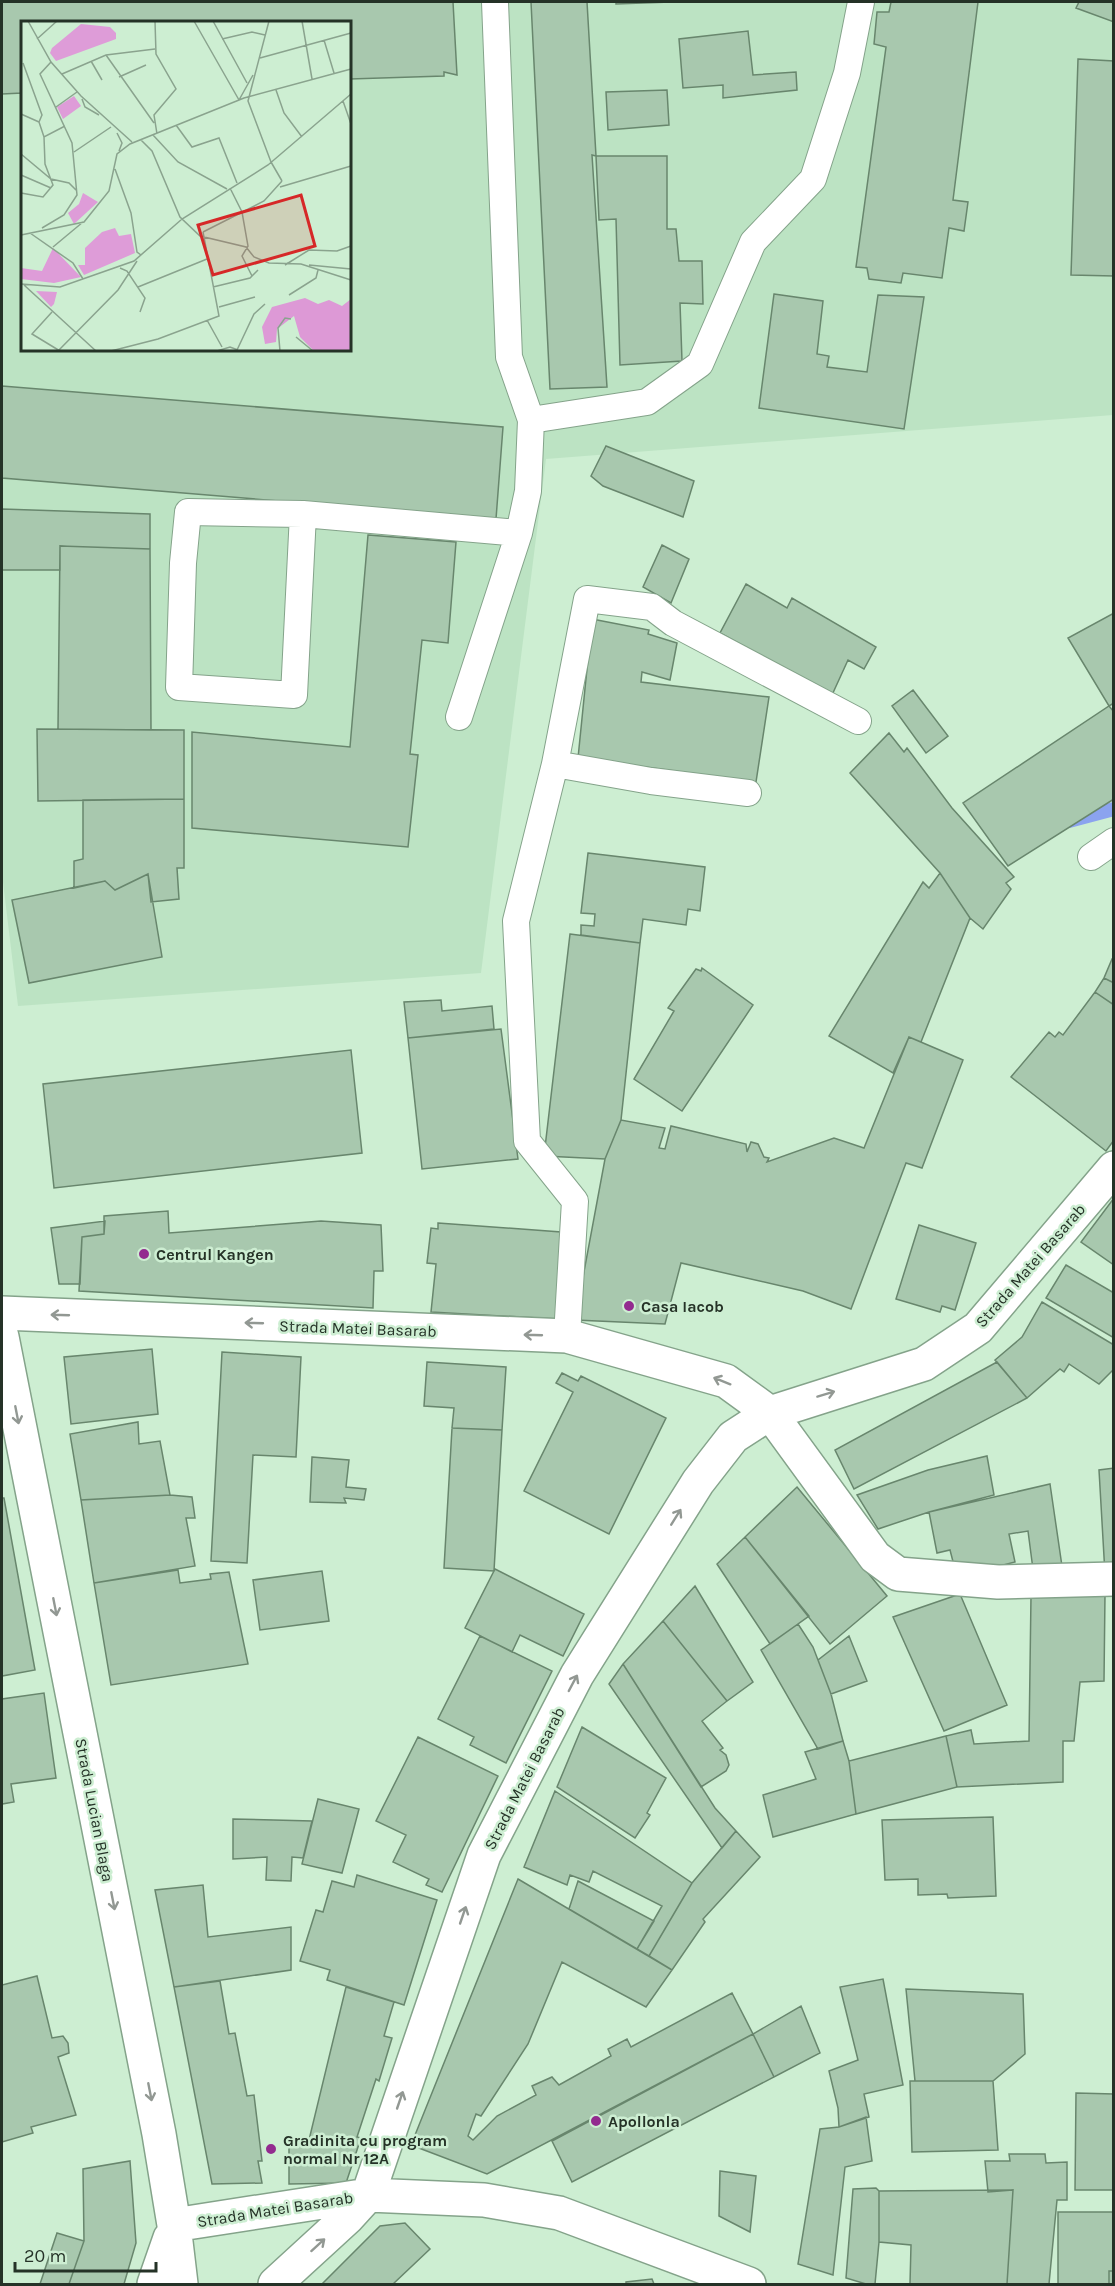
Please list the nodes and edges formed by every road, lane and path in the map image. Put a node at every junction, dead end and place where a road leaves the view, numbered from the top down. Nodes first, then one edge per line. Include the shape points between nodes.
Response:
1 (495, 2) edge
2 (861, 2) edge
3 (531, 420) junction
4 (303, 514) junction
5 (519, 533) junction
6 (459, 717) dead end
7 (858, 722) dead end
8 (555, 764) junction
9 (748, 793) dead end
10 (1113, 841) edge
11 (1091, 857) dead end
12 (1113, 1168) edge
13 (2, 1313) edge
14 (567, 1336) junction
15 (2, 1337) edge
16 (770, 1413) junction
17 (1113, 1579) edge
18 (368, 2195) junction
19 (174, 2225) junction
20 (154, 2284) edge
21 (181, 2284) edge
22 (275, 2284) edge
23 (748, 2284) edge

1 - 3 lane via 509,357
2 - 3 lane via 847,73 813,180 753,242 700,364 647,402
3 - 5 lane via 528,491
4 - 4 lane via 294,695 179,687 188,512
4 - 5 lane
5 - 6 lane
7 - 8 lane via 673,623 652,607 587,599
8 - 9 lane
8 - 14 lane via 516,921 527,1141 574,1201
10 - 11 lane
16 -> 12 street, Strada Matei Basarab via 924,1364 978,1328
14 -> 13 street, Strada Matei Basarab
16 -> 14 street, Strada Matei Basarab via 726,1381
15 -> 19 street, Strada Lucian Blaga
16 - 17 street, Strada Matei Basarab via 875,1557 898,1574 998,1582
18 -> 16 street, Strada Matei Basarab via 484,1855 577,1675 698,1482 733,1437
18 - 19 street, Strada Matei Basarab
22 -> 18 street, Strada Matei Basarab
18 - 23 street via 484,2200 560,2213
19 - 20 street, Strada Matei Basarab
19 - 21 street, Strada Lucian Blaga

